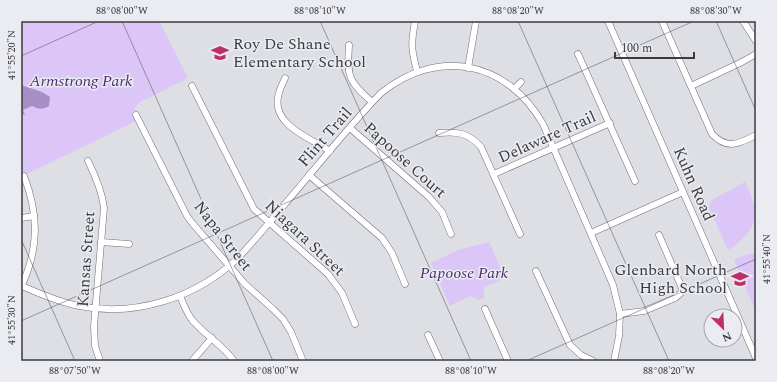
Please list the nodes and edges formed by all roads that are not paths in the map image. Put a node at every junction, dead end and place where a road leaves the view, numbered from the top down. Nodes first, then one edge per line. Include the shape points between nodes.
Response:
1 (415, 21) edge
2 (476, 21) edge
3 (608, 21) edge
4 (662, 21) edge
5 (743, 21) edge
6 (756, 41) edge
7 (349, 45) dead end
8 (578, 54) dead end
9 (756, 54) edge
10 (468, 68) junction
11 (417, 71) junction
12 (285, 78) dead end
13 (521, 82) dead end
14 (192, 86) dead end
15 (691, 86) junction
16 (515, 88) junction
17 (372, 102) junction
18 (136, 115) dead end
19 (610, 123) junction
20 (350, 128) junction
21 (439, 133) dead end
22 (756, 135) edge
23 (554, 148) junction
24 (330, 151) junction
25 (88, 161) dead end
26 (494, 174) junction
27 (309, 175) junction
28 (24, 176) dead end
29 (635, 181) dead end
30 (683, 192) junction
31 (34, 216) junction
32 (21, 218) edge
33 (269, 223) junction
34 (591, 233) junction
35 (452, 234) dead end
36 (520, 234) dead end
37 (659, 235) dead end
38 (101, 242) junction
39 (129, 244) dead end
40 (228, 266) junction
41 (536, 271) dead end
42 (405, 284) dead end
43 (21, 286) edge
44 (180, 296) junction
45 (96, 308) junction
46 (484, 309) dead end
47 (620, 314) junction
48 (355, 324) dead end
49 (428, 335) dead end
50 (212, 338) junction
51 (756, 358) edge
52 (100, 361) edge
53 (192, 361) edge
54 (234, 361) edge
55 (303, 361) edge
56 (440, 361) edge
57 (508, 361) edge
58 (593, 361) edge
59 (614, 361) edge

1 - 11 street via 411,46
2 - 10 street
3 - 30 street, Kuhn Road
4 - 15 street
5 - 6 street
7 - 17 street via 350,78
8 - 19 street
9 - 15 street
10 - 11 street, Flint Trail via 445,66
10 - 16 street, Flint Trail via 495,76
11 - 17 street, Flint Trail via 392,84
12 - 24 street via 278,98 278,109 283,119 295,131
13 - 16 street
14 - 33 street, Niagara Street via 254,209
15 - 22 street via 712,134 724,144 738,144
16 - 23 street, Flint Trail via 538,114
17 - 20 street, Flint Trail
18 - 40 street, Napa Street via 188,216
19 - 23 street, Delaware Trail
19 - 29 street
20 - 24 street, Flint Trail
20 - 35 street, Papoose Court via 429,197 442,212
21 - 26 street via 457,132 469,136 485,154
23 - 26 street, Delaware Trail
23 - 34 street, Flint Trail
24 - 27 street, Flint Trail
25 - 38 street, Kansas Street via 103,199
26 - 36 street
27 - 33 street, Flint Trail
27 - 42 street via 382,238 392,253
28 - 31 street
30 - 34 street
30 - 51 street, Kuhn Road
31 - 32 street
31 - 43 street via 36,235 33,252
33 - 40 street, Flint Trail
33 - 48 street, Niagara Street via 334,281
34 - 47 street, Flint Trail via 614,285
37 - 47 street via 683,293 644,311
38 - 39 street
38 - 45 street, Kansas Street
40 - 44 street, Flint Trail via 211,280
40 - 55 street, Napa Street via 283,319
41 - 58 street via 570,345 581,356
43 - 45 street, Flint Trail via 77,306
44 - 45 street, Flint Trail via 139,307
44 - 50 street via 188,314
45 - 52 street, Kansas Street via 94,339
46 - 57 street
47 - 59 street, Flint Trail
49 - 56 street
50 - 53 street
50 - 54 street

